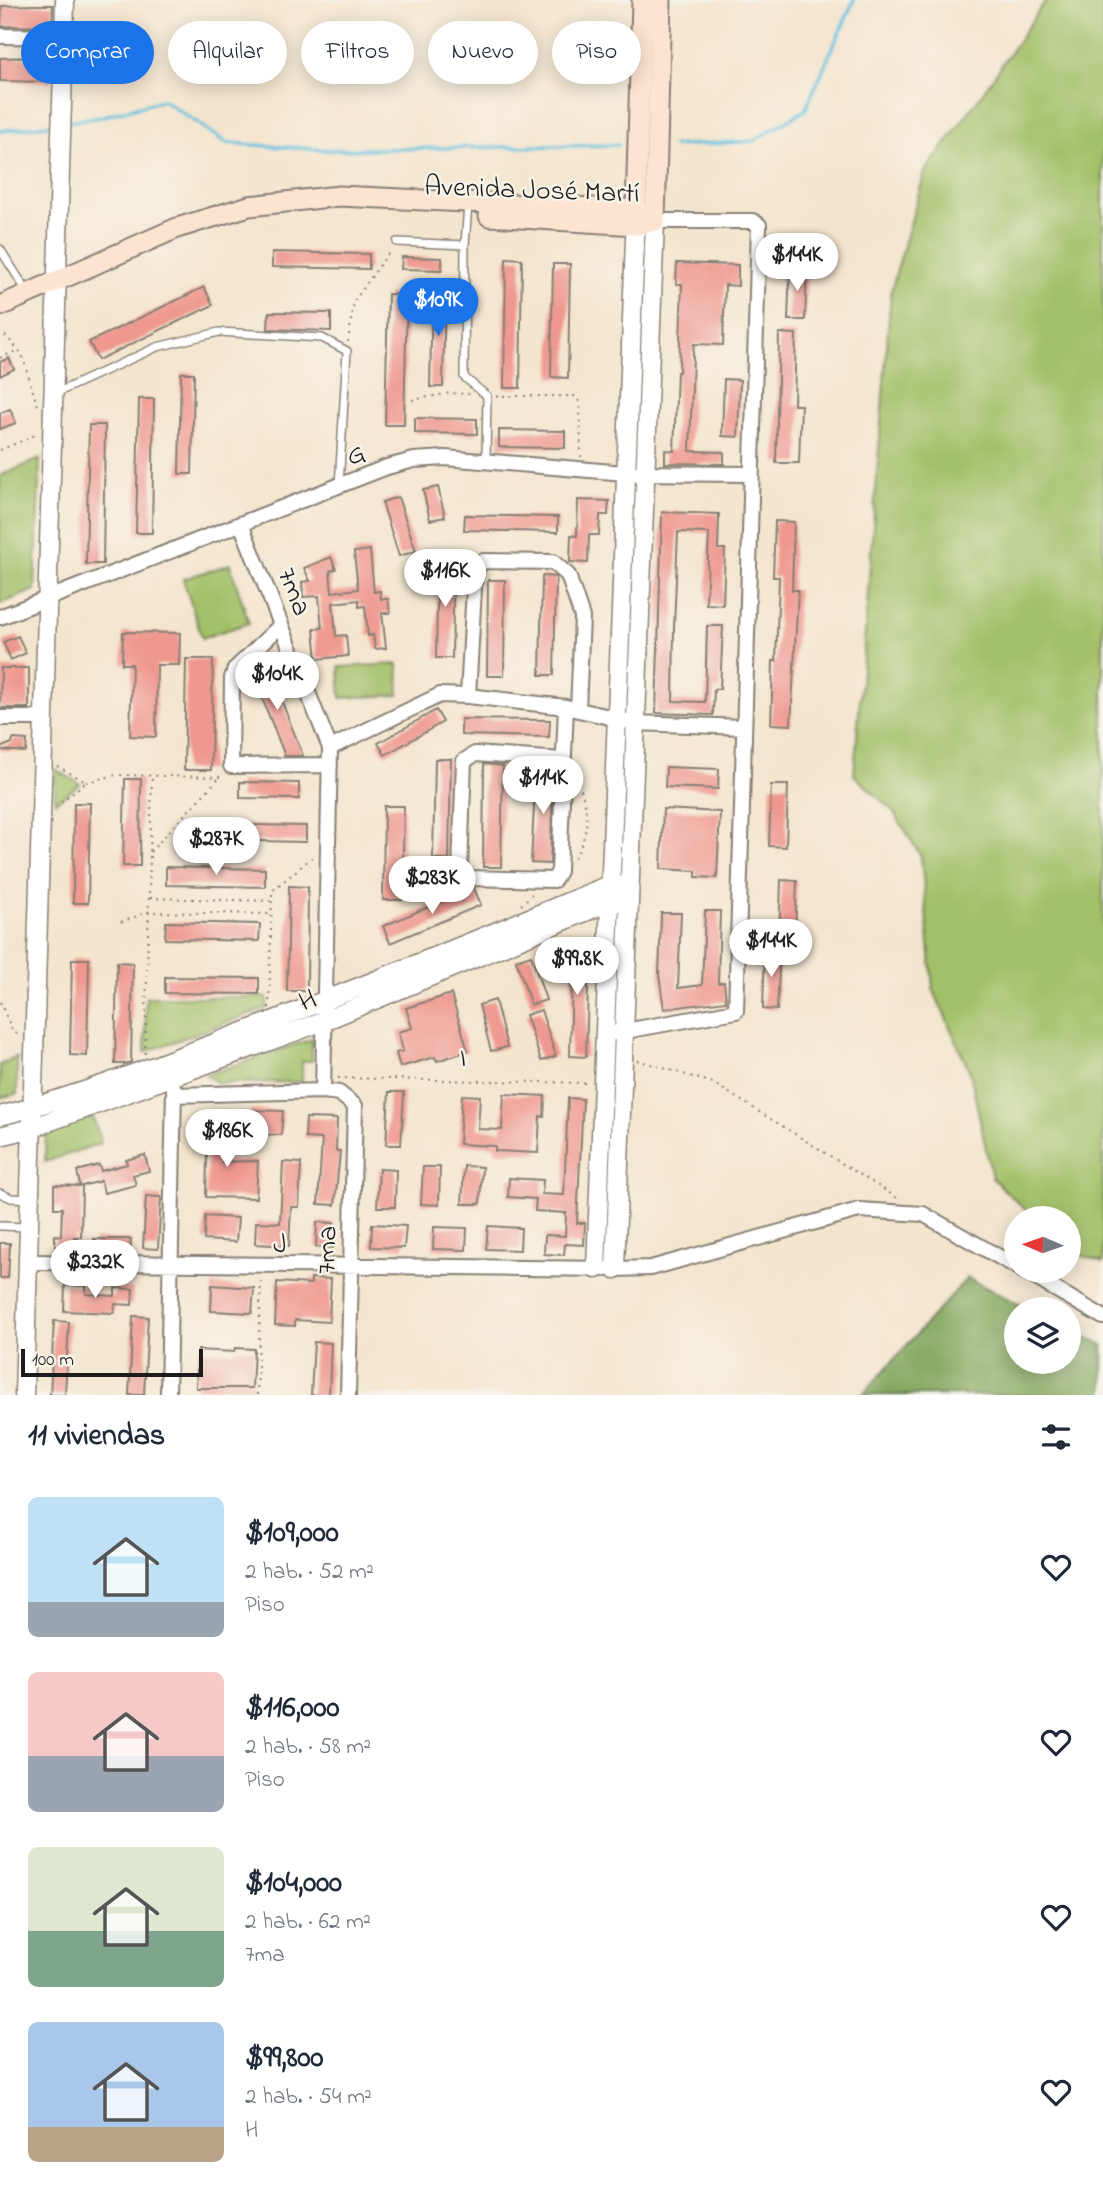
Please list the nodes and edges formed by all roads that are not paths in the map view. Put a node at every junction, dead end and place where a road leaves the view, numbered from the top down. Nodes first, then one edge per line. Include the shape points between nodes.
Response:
1 (65, 0) edge
2 (642, 0) edge
3 (661, 0) edge
4 (64, 21) edge
5 (0, 36) edge
6 (21, 36) edge
7 (62, 84) edge
8 (648, 132) junction
9 (468, 208) junction
10 (643, 218) junction
11 (397, 242) road end
12 (465, 245) junction
13 (0, 249) edge
14 (56, 286) junction
15 (28, 293) junction
16 (0, 306) edge
17 (2, 326) edge
18 (53, 394) junction
19 (486, 462) junction
20 (625, 473) junction
21 (644, 473) junction
22 (751, 474) junction
23 (339, 486) junction
24 (241, 524) junction
25 (47, 598) junction
26 (0, 617) edge
27 (281, 625) junction
28 (468, 696) junction
29 (572, 708) junction
30 (0, 718) edge
31 (44, 718) junction
32 (615, 718) junction
33 (635, 723) junction
34 (744, 727) junction
35 (330, 748) junction
36 (563, 760) junction
37 (330, 765) junction
38 (609, 893) junction
39 (628, 894) junction
40 (324, 1002) junction
41 (324, 1021) junction
42 (624, 1032) junction
43 (604, 1035) junction
44 (174, 1077) junction
45 (323, 1085) junction
46 (32, 1108) junction
47 (0, 1116) edge
48 (32, 1128) junction
49 (0, 1136) edge
50 (0, 1193) edge
51 (30, 1199) junction
52 (0, 1226) edge
53 (29, 1227) junction
54 (1004, 1261) edge
55 (28, 1262) junction
56 (170, 1264) junction
57 (351, 1267) junction
58 (596, 1269) junction
59 (615, 1269) junction
60 (1044, 1283) edge
61 (1103, 1317) edge
62 (24, 1395) edge
63 (168, 1395) edge
64 (348, 1395) edge

1 - 4 street
2 - 8 main road
3 - 8 main road
5 - 6 street
7 - 14 street
8 - 10 main road
9 - 10 main road, Avenida José Martí
9 - 12 lane
9 - 14 main road, Avenida José Martí via 339,196 249,206 177,228
10 - 20 street
10 - 21 street
10 - 22 street via 753,221 759,225
11 - 12 lane
12 - 19 lane via 464,377 487,396
13 - 15 lane
14 - 15 main road, Avenida José Martí
14 - 17 main road, Avenida José Martí
14 - 18 street
15 - 16 main road, Avenida José Martí
18 - 23 lane via 157,347 219,332 322,338 347,351
18 - 25 street
19 - 20 street, G
19 - 23 street, G via 414,460
20 - 21 street, G
20 - 32 street
21 - 22 street, G
21 - 33 street
22 - 34 street
23 - 24 street, G
24 - 25 street, G
24 - 27 street, 7ma
25 - 26 street, G
25 - 31 street
27 - 35 street, 7ma
27 - 37 street via 235,669 231,766
28 - 29 street
28 - 29 street via 475,570 483,561 552,562 568,575 582,617
28 - 35 street via 440,695
29 - 32 street
29 - 36 street
30 - 31 street
31 - 46 street
32 - 33 street
32 - 38 street
33 - 34 street
33 - 39 street
34 - 42 street via 736,1011
35 - 37 street, 7ma
36 - 36 street via 475,754 464,761 460,869 467,878 554,880 559,871
37 - 40 street, 7ma
38 - 39 street, H
38 - 40 street, H
38 - 41 street, H
38 - 43 street
39 - 42 street
40 - 41 street, 7ma
40 - 44 street, H via 268,1023
41 - 44 street, H
41 - 45 street, 7ma
42 - 43 street
42 - 59 street
43 - 58 street
44 - 45 street
44 - 46 street, H via 144,1069
44 - 48 street, H
44 - 56 street
45 - 57 street, 7ma via 355,1106
46 - 47 street, H
46 - 48 street
48 - 49 street, H
48 - 51 street
50 - 51 lane
51 - 53 street
52 - 53 lane
53 - 55 street
54 - 59 street, J via 923,1214 859,1210 651,1268
55 - 56 street, J
55 - 62 street
56 - 57 street, J
56 - 63 street
57 - 58 street, J
57 - 64 street, 7ma
58 - 59 street, J
60 - 61 street

